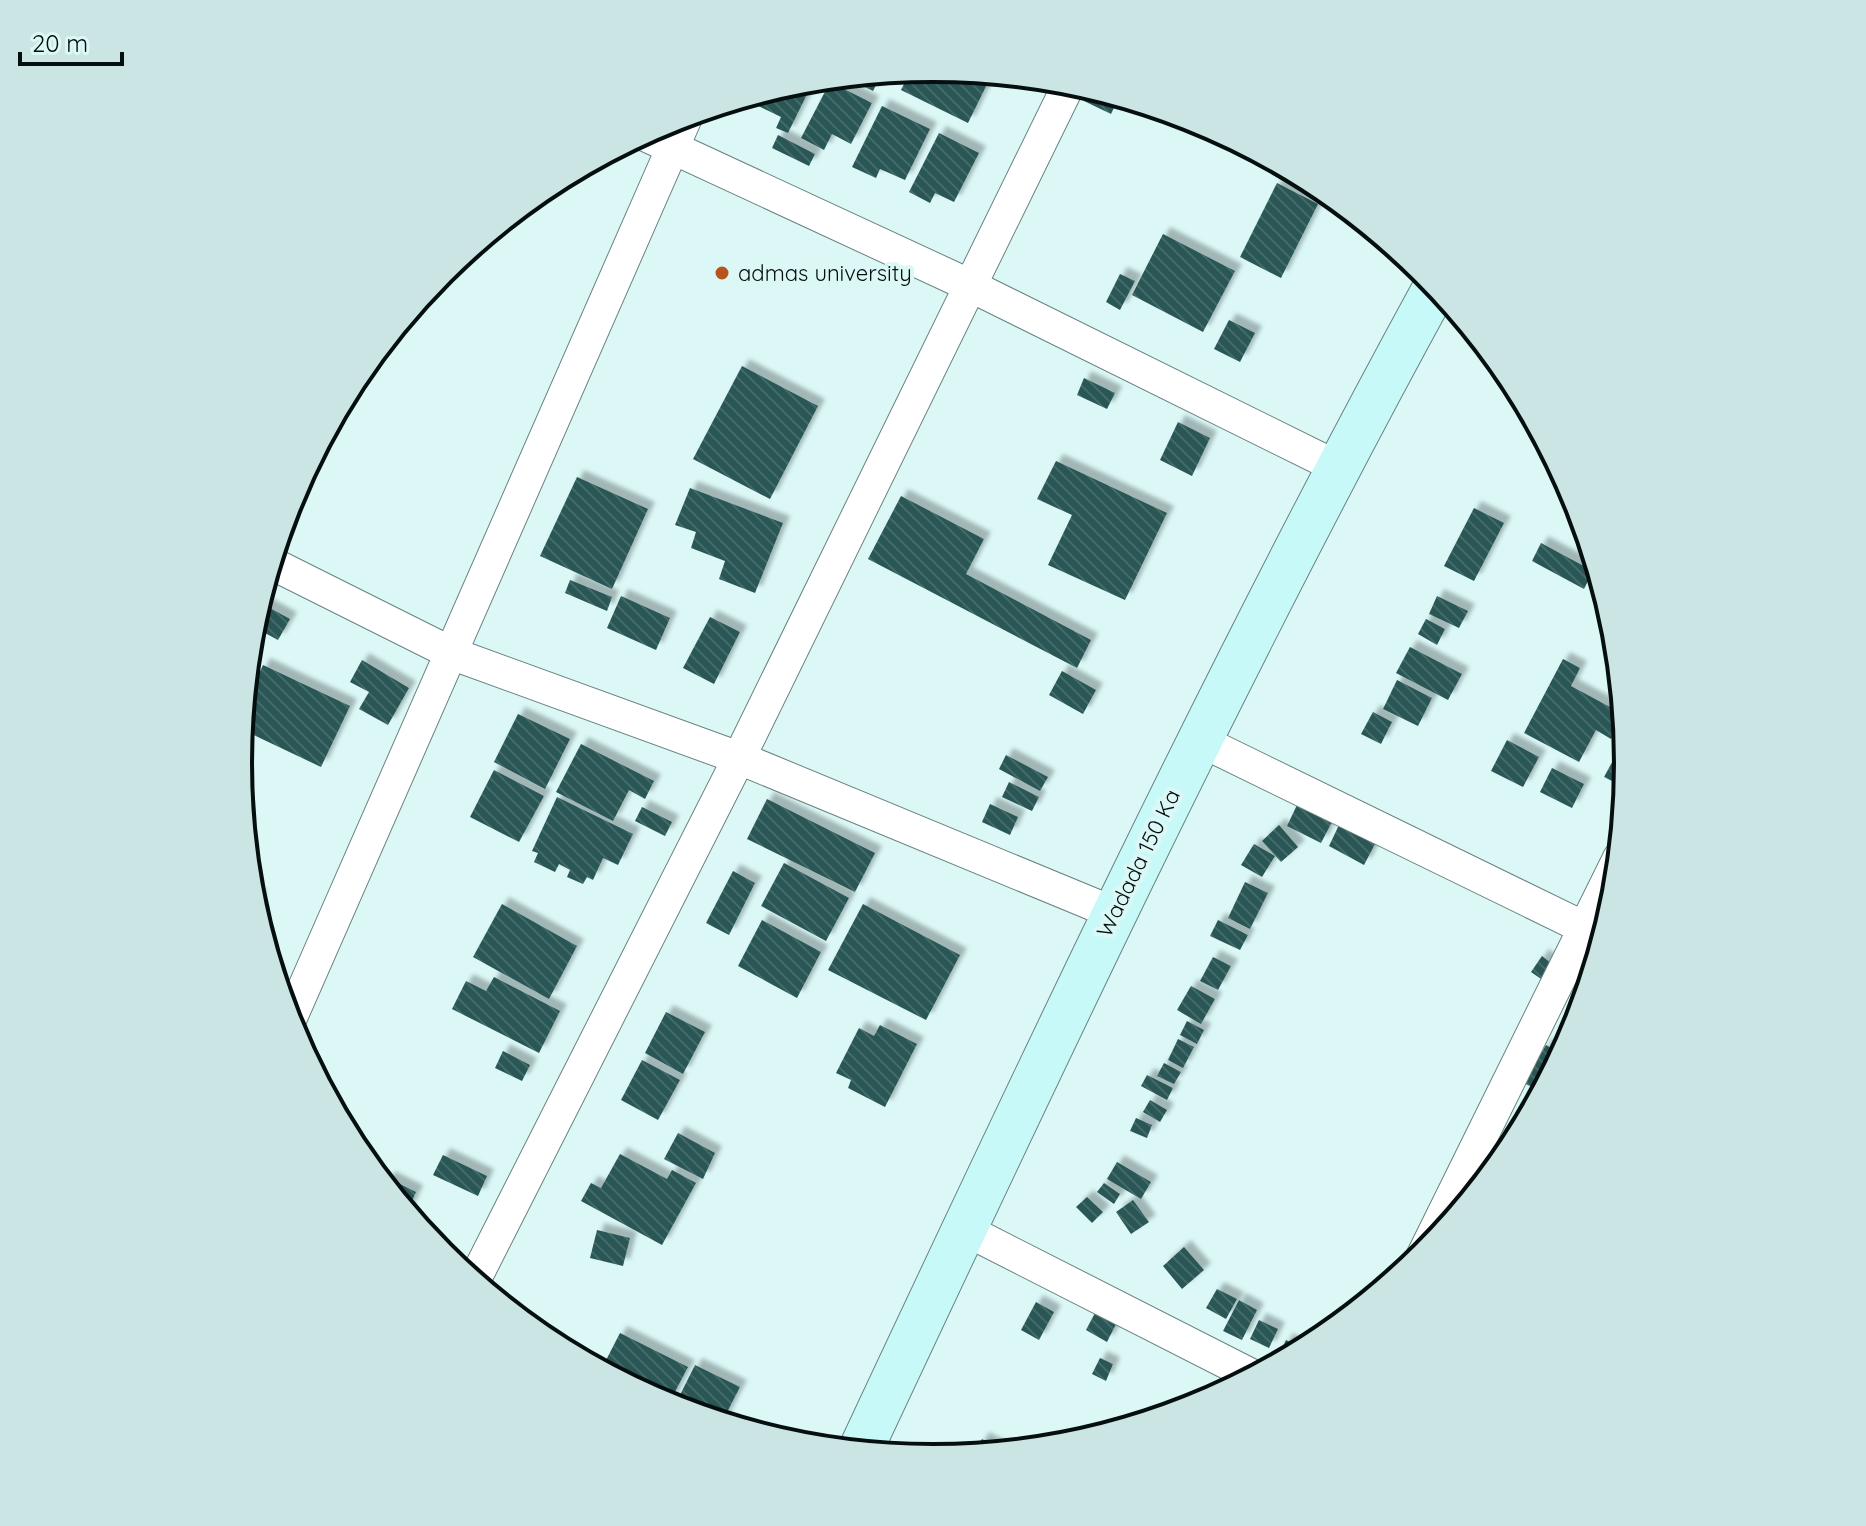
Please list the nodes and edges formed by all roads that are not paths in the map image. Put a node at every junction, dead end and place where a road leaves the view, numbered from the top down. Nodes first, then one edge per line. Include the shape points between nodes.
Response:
1 (1064, 95) edge
2 (657, 140) edge
3 (971, 286) junction
4 (1430, 297) edge
5 (1337, 467) junction
6 (281, 568) edge
7 (453, 654) junction
8 (1197, 739) junction
9 (739, 758) junction
10 (1114, 913) junction
11 (1593, 932) edge
12 (1592, 933) edge
13 (297, 1005) edge
14 (1447, 1210) edge
15 (964, 1229) junction
16 (479, 1271) edge
17 (1241, 1370) edge
18 (865, 1440) edge

1 - 3 street
2 - 3 street
2 - 7 street
3 - 5 street
3 - 9 street
4 - 5 street, Wadada 150 Ka
5 - 8 street, Wadada 150 Ka
6 - 7 street
7 - 9 street
7 - 13 street
8 - 10 street, Wadada 150 Ka
8 - 11 street
9 - 10 street
9 - 16 street
10 - 15 street, Wadada 150 Ka
12 - 14 street
15 - 17 street
15 - 18 street, Wadada 150 Ka

